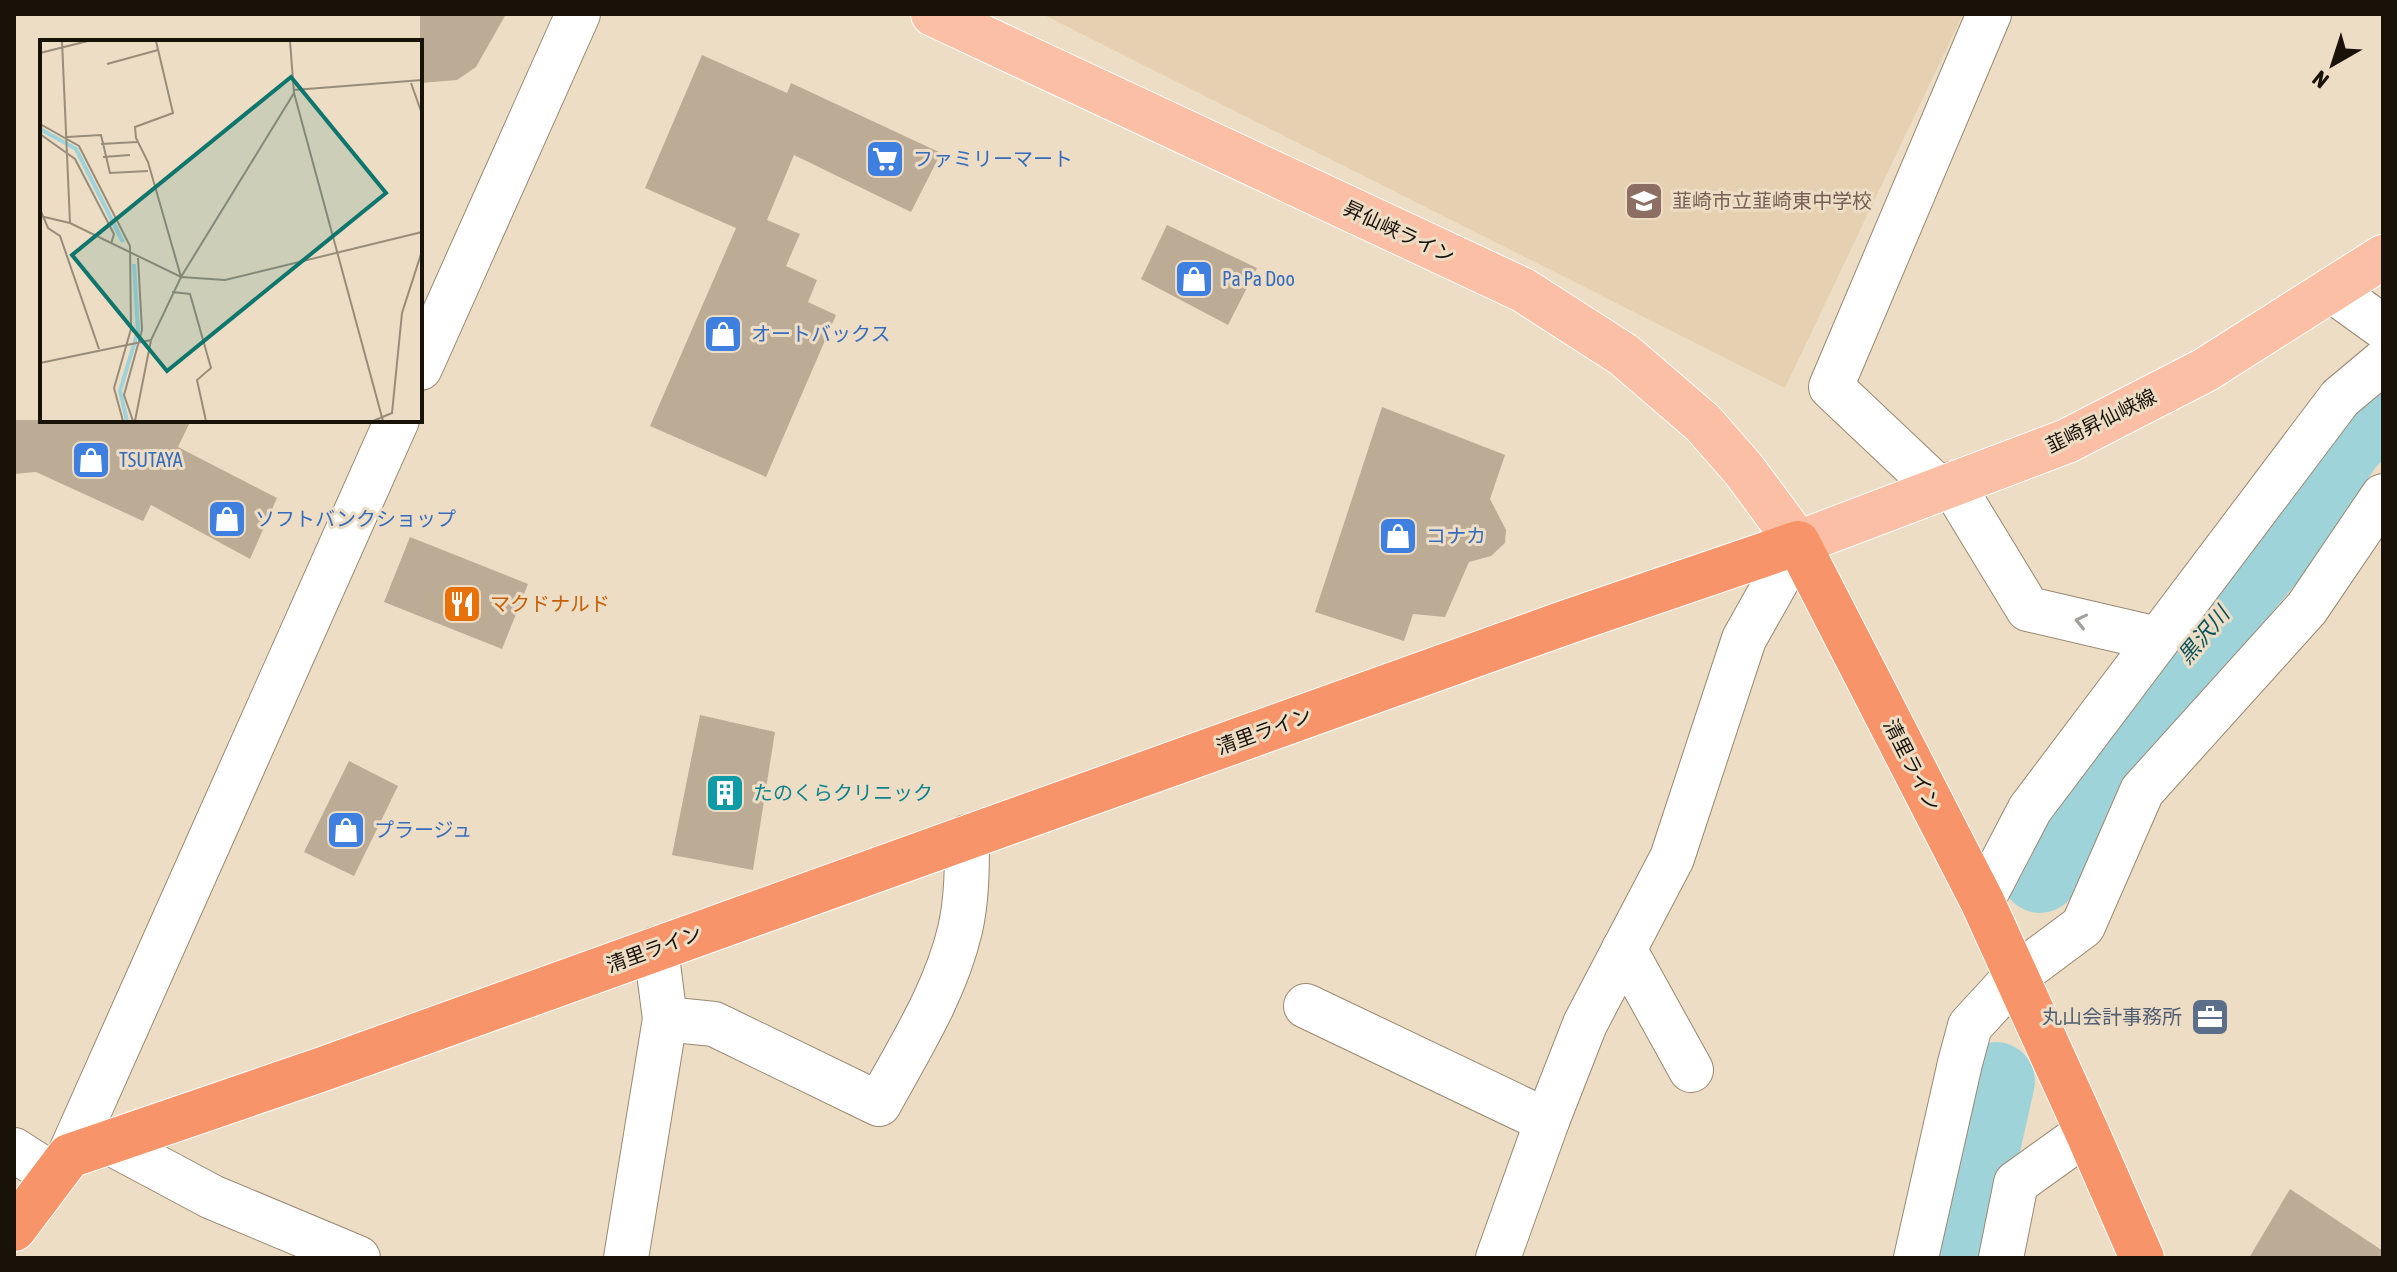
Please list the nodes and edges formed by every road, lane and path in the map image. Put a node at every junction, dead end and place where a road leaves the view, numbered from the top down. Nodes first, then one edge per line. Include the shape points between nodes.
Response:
1 (578, 14) edge
2 (933, 14) edge
3 (1989, 14) edge
4 (2383, 257) edge
5 (2333, 291) junction
6 (2383, 327) edge
7 (2383, 362) edge
8 (422, 364) edge
9 (396, 422) edge
10 (1946, 487) junction
11 (2383, 496) edge
12 (1798, 543) junction
13 (2157, 639) junction
14 (967, 837) junction
15 (1982, 901) junction
16 (656, 949) junction
17 (1624, 949) junction
18 (2016, 976) junction
19 (1306, 1006) dead end
20 (665, 1019) junction
21 (1691, 1070) dead end
22 (1547, 1121) junction
23 (2087, 1132) junction
24 (109, 1142) junction
25 (14, 1150) edge
26 (61, 1166) junction
27 (14, 1229) edge
28 (358, 1258) edge
29 (626, 1258) edge
30 (1498, 1258) edge
31 (1916, 1258) edge
32 (2001, 1258) edge
33 (2142, 1258) edge

1 - 8 street
2 - 12 main road, 昇仙峡ライン via 1523,290 1624,355 1703,423
3 - 10 street via 1831,387
4 - 5 main road, 韮崎昇仙峡線
5 - 6 street
5 - 10 main road, 韮崎昇仙峡線 via 2205,370 2081,434
7 - 13 street via 2340,398
9 - 26 street
10 - 12 main road, 韮崎昇仙峡線
13 -> 10 street via 2028,609
11 - 18 street via 2307,608 2142,791 2083,926
12 - 14 highway, 清里ライン
12 - 15 highway, 清里ライン
12 - 17 street via 1744,639 1672,858
13 - 15 street via 2030,809
14 - 16 highway, 清里ライン
14 - 20 street via 961,928 943,987 879,1104 714,1024
15 - 18 highway, 清里ライン
16 - 20 street
16 - 24 highway, 清里ライン
17 - 21 street
17 - 22 street via 1585,1024
18 - 23 highway, 清里ライン
18 - 31 street via 1970,1026
19 - 22 street
20 - 29 street
22 - 30 street
23 - 32 street via 2016,1183
23 - 33 highway, 清里ライン
24 - 26 highway, 清里ライン
24 - 28 street via 212,1197
25 - 26 street
26 - 27 highway

